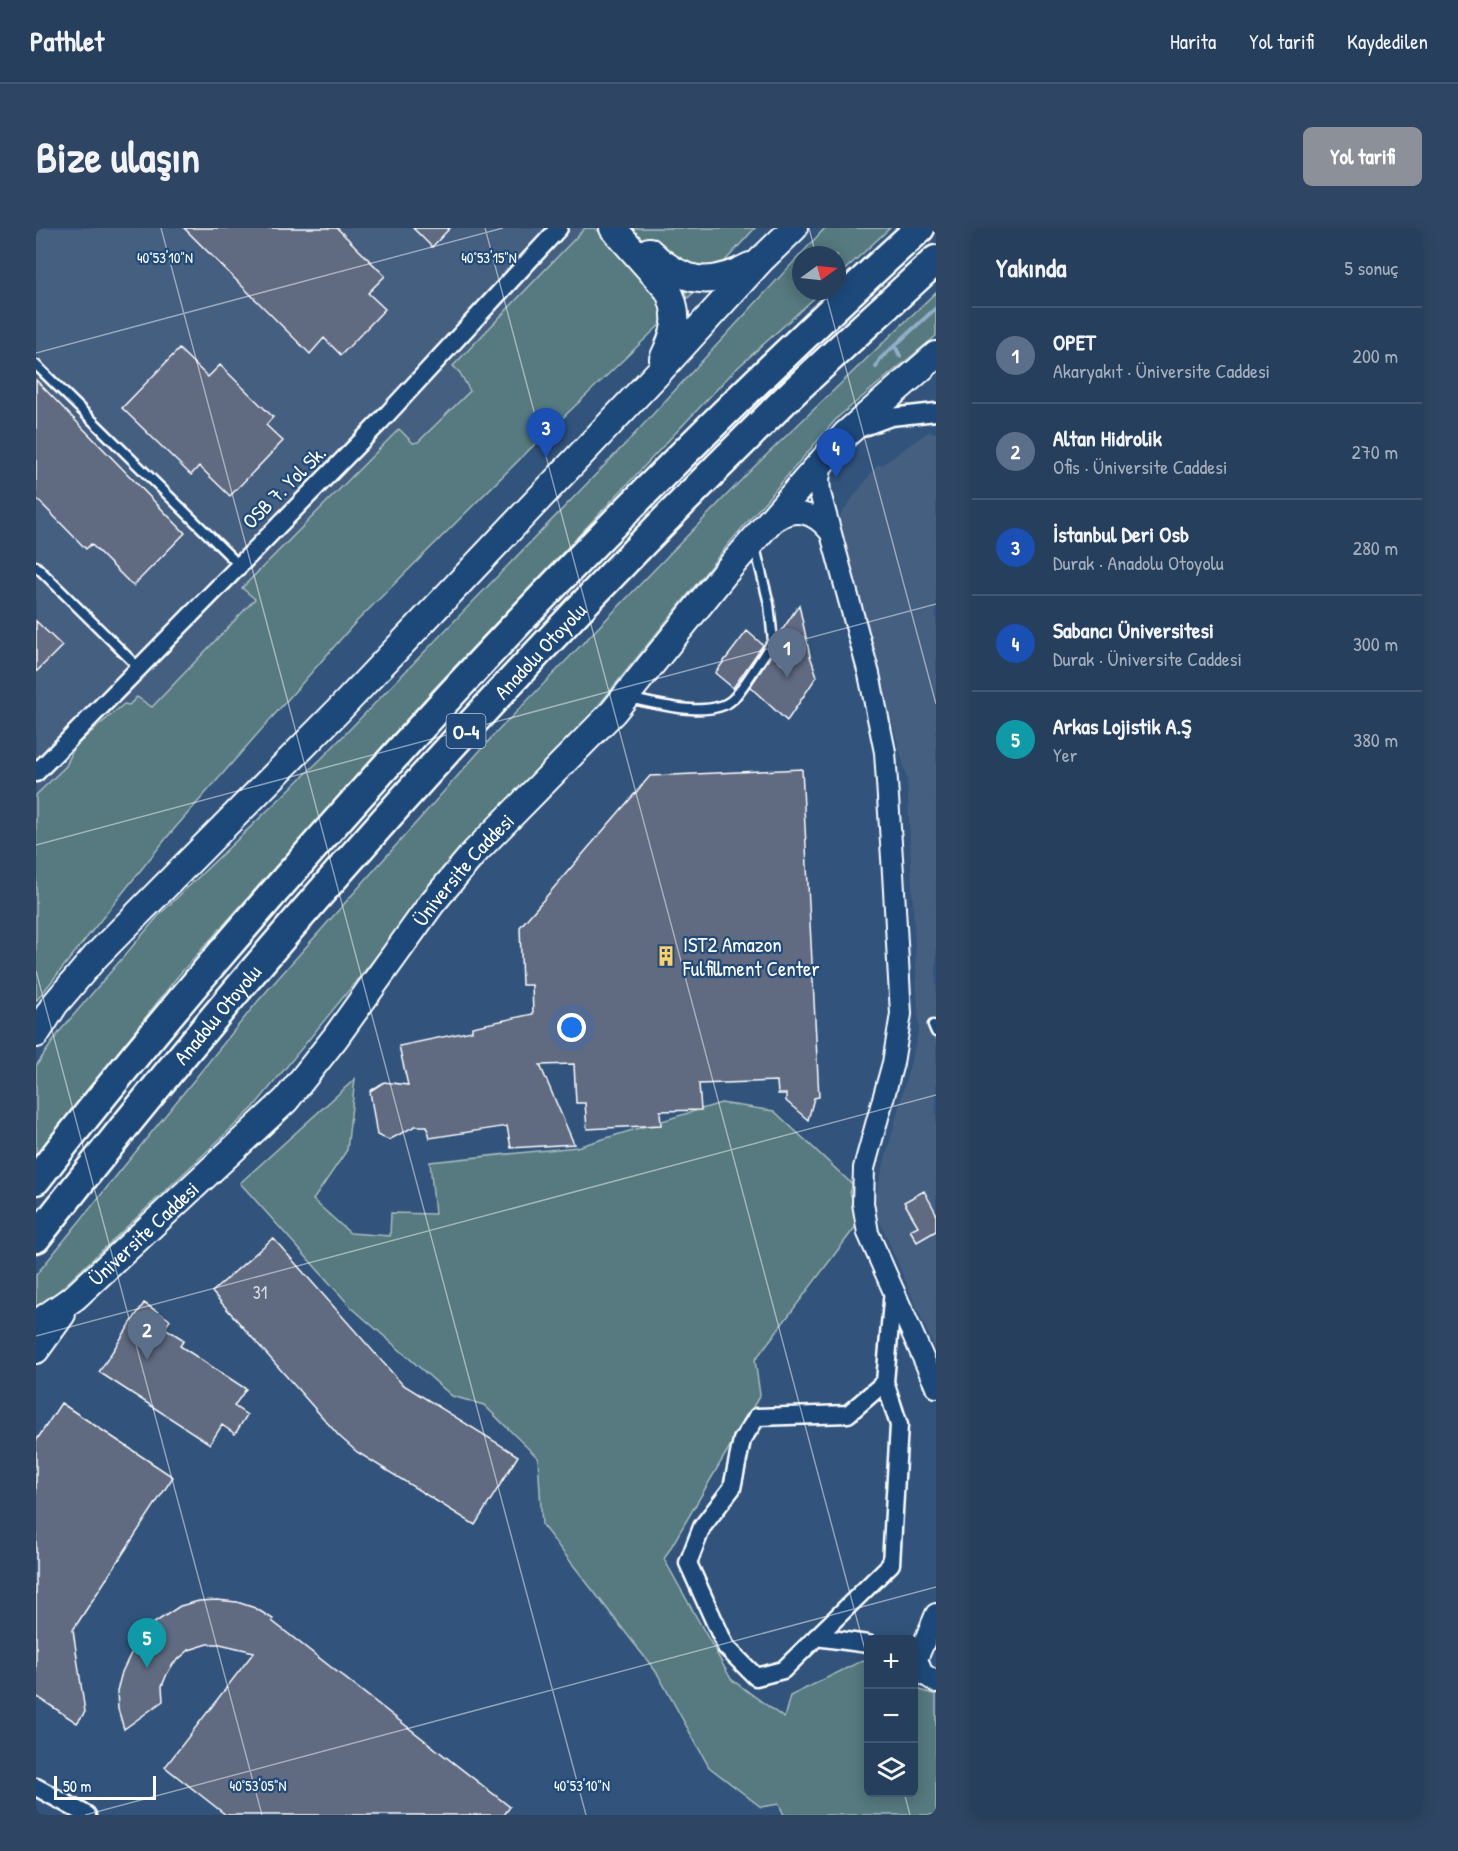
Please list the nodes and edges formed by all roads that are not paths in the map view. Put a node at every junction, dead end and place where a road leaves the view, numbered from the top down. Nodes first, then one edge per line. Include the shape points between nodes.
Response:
1 (559, 228) edge
2 (613, 228) edge
3 (624, 228) edge
4 (794, 228) edge
5 (920, 228) edge
6 (761, 260) junction
7 (936, 260) edge
8 (936, 355) edge
9 (36, 365) edge
10 (656, 375) junction
11 (936, 412) edge
12 (846, 434) junction
13 (824, 460) junction
14 (832, 534) junction
15 (758, 536) junction
16 (238, 564) junction
17 (36, 566) edge
18 (140, 669) junction
19 (624, 698) junction
20 (36, 773) edge
21 (55, 1004) junction
22 (36, 1027) edge
23 (36, 1034) edge
24 (36, 1180) edge
25 (36, 1238) edge
26 (893, 1290) junction
27 (75, 1297) junction
28 (36, 1324) edge
29 (36, 1350) edge
30 (885, 1382) junction
31 (936, 1387) edge
32 (936, 1614) edge
33 (816, 1636) junction
34 (864, 1643) edge
35 (918, 1653) edge
36 (918, 1665) edge
37 (936, 1682) edge
38 (36, 1787) edge
39 (87, 1815) edge

1 - 16 street, OSB 7. Yol Sk. via 381,421
2 - 10 main road via 668,290 673,301 676,327
3 - 6 main road via 672,271 698,280 732,276
4 - 6 main road
5 - 24 highway, Anadolu Otoyolu / O-4 via 665,471 507,633 244,927
6 - 10 main road
7 - 25 highway, Anadolu Otoyolu / O-4 via 787,399 537,654 373,833 245,981
8 - 12 main road, Üniversite Caddesi
9 - 16 lane
10 - 21 main road via 338,711 96,956
11 - 12 street via 891,417
12 - 13 main road, Üniversite Caddesi
13 - 14 street via 820,493
13 - 15 main road, Üniversite Caddesi
14 - 15 street via 808,514 792,512 778,518
14 - 26 street via 885,752 901,1014 893,1063 864,1168 863,1203 868,1233
15 - 19 main road, Üniversite Caddesi
15 - 19 lane via 773,641 732,701 712,709 683,709
16 - 18 street, OSB 7. Yol Sk.
17 - 18 lane
18 - 20 street, OSB 7. Yol Sk.
19 - 27 main road, Üniversite Caddesi via 474,853 432,903 286,1100
21 - 22 main road
21 - 23 main road
26 - 30 street
26 - 31 street
27 - 28 main road
27 - 29 main road
30 - 33 street via 899,1425 891,1564
30 - 33 street via 848,1414 757,1417 742,1440 732,1488 702,1527 688,1563 726,1647 756,1677 783,1670
32 - 35 street
33 - 34 street
36 - 37 street via 922,1673
38 - 39 street

